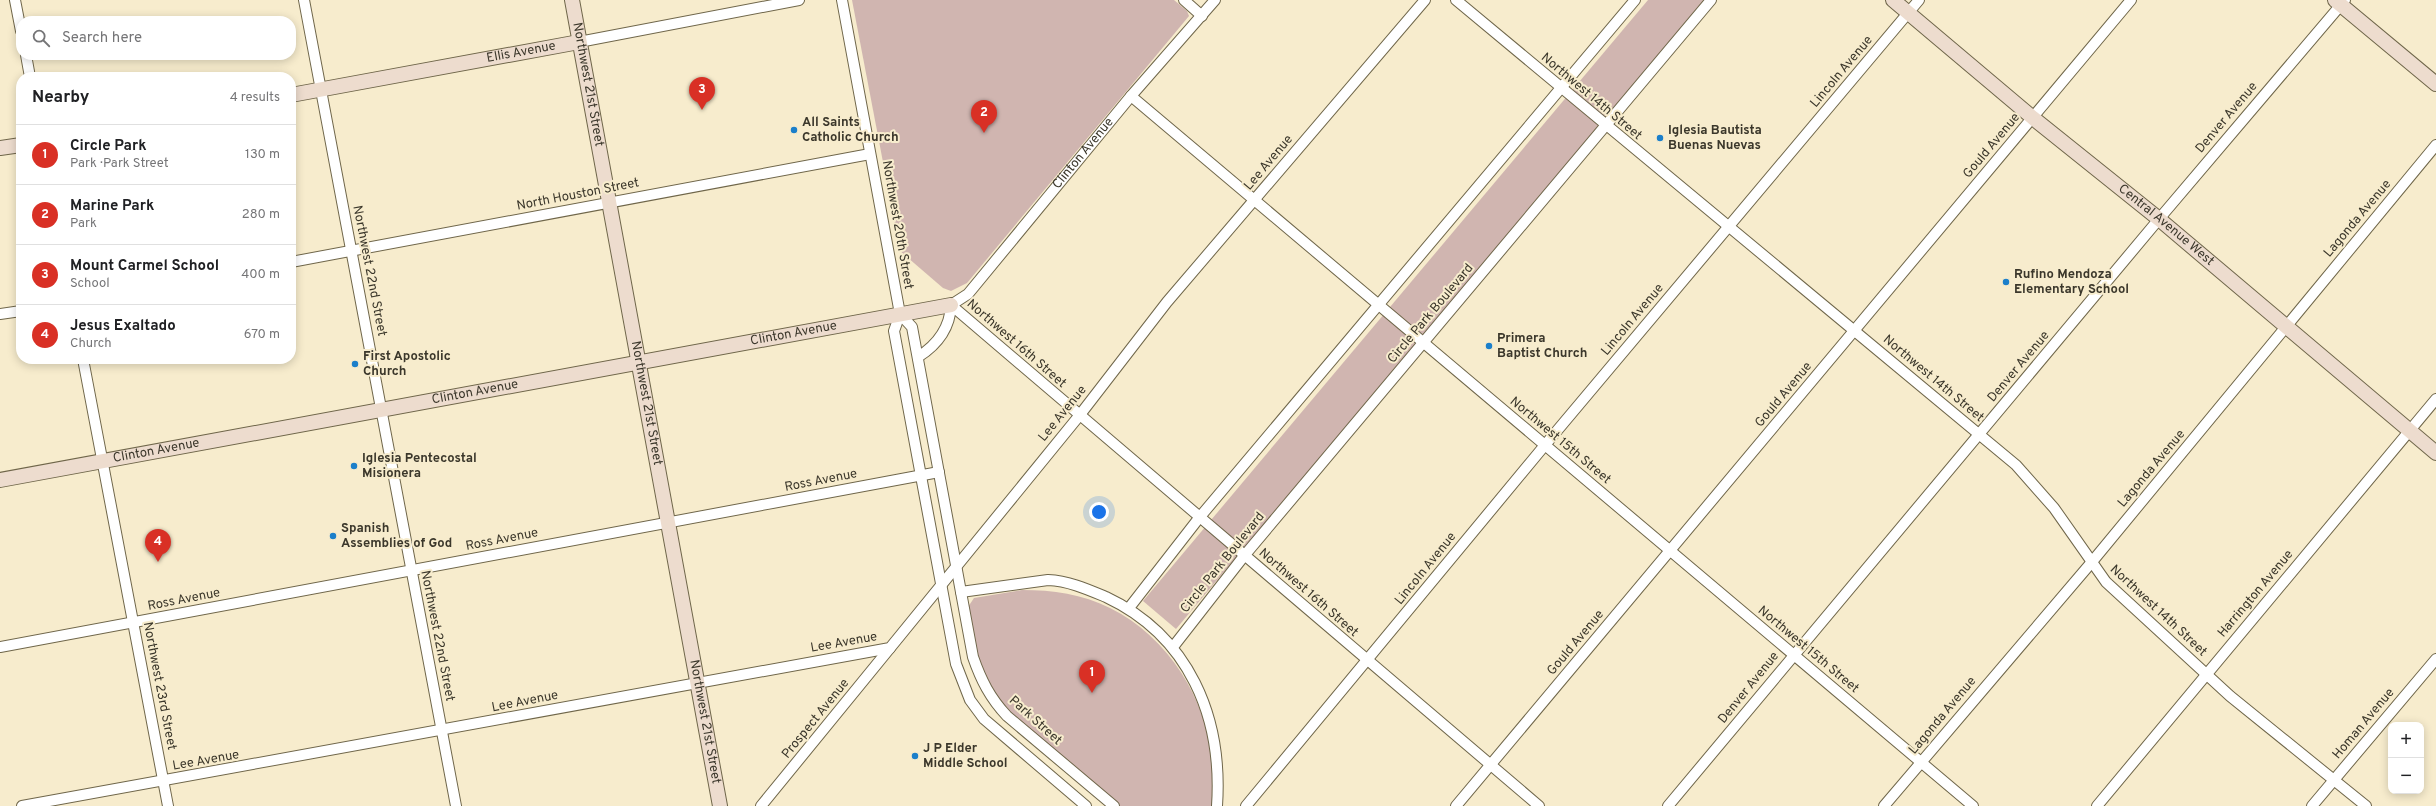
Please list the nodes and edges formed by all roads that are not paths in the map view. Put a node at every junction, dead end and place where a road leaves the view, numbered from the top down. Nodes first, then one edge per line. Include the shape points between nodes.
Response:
1 (15, 0) edge
2 (304, 0) edge
3 (572, 0) edge
4 (799, 0) edge
5 (842, 0) edge
6 (1184, 0) edge
7 (1215, 0) edge
8 (1425, 0) edge
9 (1456, 0) edge
10 (1635, 0) edge
11 (1711, 0) edge
12 (1893, 0) edge
13 (1919, 0) edge
14 (2131, 0) edge
15 (2340, 2) edge
16 (1908, 13) junction
17 (18, 16) edge
18 (1202, 16) junction
19 (579, 42) junction
20 (27, 60) edge
21 (29, 72) edge
22 (2436, 84) edge
23 (1560, 88) junction
24 (321, 89) junction
25 (296, 94) edge
26 (1131, 96) junction
27 (2033, 118) junction
28 (1606, 126) junction
29 (2436, 145) edge
30 (16, 146) edge
31 (0, 148) edge
32 (870, 154) junction
33 (1254, 200) junction
34 (608, 202) junction
35 (2159, 219) junction
36 (1728, 228) junction
37 (352, 251) junction
38 (296, 261) edge
39 (951, 305) junction
40 (1378, 305) junction
41 (16, 312) edge
42 (0, 314) edge
43 (900, 314) junction
44 (2286, 327) junction
45 (1854, 331) junction
46 (1424, 343) junction
47 (918, 357) junction
48 (638, 363) junction
49 (84, 364) edge
50 (2436, 399) edge
51 (382, 411) junction
52 (1079, 416) junction
53 (2410, 431) junction
54 (1979, 435) junction
55 (1545, 445) junction
56 (2436, 453) edge
57 (101, 461) junction
58 (939, 472) junction
59 (921, 475) junction
60 (0, 480) edge
61 (1199, 518) junction
62 (668, 522) junction
63 (1670, 551) junction
64 (1244, 556) junction
65 (2091, 563) junction
66 (956, 564) junction
67 (412, 570) junction
68 (941, 587) junction
69 (961, 592) junction
70 (1129, 608) junction
71 (133, 622) junction
72 (0, 647) edge
73 (1173, 647) junction
74 (890, 648) junction
75 (1793, 654) junction
76 (2436, 659) edge
77 (1367, 661) junction
78 (2206, 674) junction
79 (698, 683) junction
80 (442, 730) junction
81 (1921, 762) junction
82 (1490, 766) junction
83 (2334, 780) junction
84 (164, 782) junction
85 (22, 806) edge
86 (168, 806) edge
87 (456, 806) edge
88 (720, 806) edge
89 (761, 806) edge
90 (1086, 806) edge
91 (1114, 806) edge
92 (1217, 806) edge
93 (1246, 806) edge
94 (1456, 806) edge
95 (1539, 806) edge
96 (1668, 806) edge
97 (1884, 806) edge
98 (1973, 806) edge
99 (2096, 806) edge
100 (2312, 806) edge
101 (2366, 806) edge

1 - 17 street
2 - 24 street, Northwest 22nd Street
3 - 19 street, Northwest 21st Street
4 - 19 street, Ellis Avenue
5 - 32 street, Northwest 20th Street
6 - 18 street
7 - 18 street, Clinton Avenue
8 - 33 street, Lee Avenue
9 - 23 street, Northwest 14th Street
10 - 23 street
11 - 28 street, Circle Park Boulevard
12 - 16 street, Central Avenue West
13 - 16 street, Lincoln Avenue
14 - 27 street, Gould Avenue
15 - 22 street
15 - 35 street, Denver Avenue
16 - 27 street, Central Avenue West
16 - 36 street, Lincoln Avenue
18 - 26 street, Clinton Avenue
19 - 24 street, Ellis Avenue
19 - 34 street, Northwest 21st Street
20 - 21 street
23 - 28 street, Northwest 14th Street
23 - 40 street
24 - 25 street, Ellis Avenue
24 - 37 street, Northwest 22nd Street
26 - 33 street, Northwest 15th Street
26 - 39 street, Clinton Avenue via 968,294
27 - 35 street, Central Avenue West
27 - 45 street, Gould Avenue
28 - 36 street, Northwest 14th Street
28 - 46 street, Circle Park Boulevard
29 - 44 street, Lagonda Avenue
30 - 31 street
32 - 34 street, North Houston Street
32 - 43 street, Northwest 20th Street
33 - 40 street, Northwest 15th Street
33 - 52 street, Lee Avenue via 1167,302
34 - 37 street, North Houston Street
34 - 48 street, Northwest 21st Street
35 - 44 street, Central Avenue West
35 - 54 street, Denver Avenue
36 - 45 street, Northwest 14th Street
36 - 55 street, Lincoln Avenue
37 - 38 street, North Houston Street
37 - 51 street, Northwest 22nd Street
39 - 43 street, Clinton Avenue
39 - 47 street via 947,327 928,350
39 - 52 street, Northwest 16th Street
40 - 46 street, Northwest 15th Street
40 - 61 street
41 - 42 street
43 - 47 street, Northwest 20th Street via 912,327
43 - 48 street, Clinton Avenue
43 - 59 street, Northwest 20th Street via 894,331
44 - 53 street, Central Avenue West
44 - 65 street, Lagonda Avenue
45 - 54 street, Northwest 14th Street
45 - 63 street, Gould Avenue
46 - 55 street, Northwest 15th Street
46 - 64 street, Circle Park Boulevard
47 - 58 street, Northwest 20th Street
48 - 51 street, Clinton Avenue
48 - 62 street, Northwest 21st Street
49 - 57 street, Northwest 23rd Street
50 - 53 street, Harrington Avenue
51 - 57 street, Clinton Avenue
51 - 67 street, Northwest 22nd Street
52 - 61 street, Northwest 16th Street
52 - 66 street, Lee Avenue
53 - 56 street, Central Avenue West
53 - 78 street, Harrington Avenue
54 - 65 street, Northwest 14th Street via 2016,465 2054,508
54 - 75 street, Denver Avenue
55 - 63 street, Northwest 15th Street
55 - 77 street, Lincoln Avenue
57 - 60 street, Clinton Avenue
57 - 71 street, Northwest 23rd Street
58 - 59 street, Ross Avenue
58 - 66 street, Northwest 20th Street
59 - 62 street, Ross Avenue
59 - 68 street, Northwest 20th Street
61 - 64 street, Northwest 16th Street
61 - 70 street
62 - 67 street, Ross Avenue
62 - 79 street, Northwest 21st Street
63 - 75 street, Northwest 15th Street
63 - 82 street, Gould Avenue
64 - 73 street, Circle Park Boulevard
64 - 77 street, Northwest 16th Street
65 - 78 street, Northwest 14th Street via 2106,582
65 - 81 street, Lagonda Avenue
66 - 68 street, Lee Avenue
66 - 69 street, Park Street
67 - 71 street, Ross Avenue
67 - 80 street, Northwest 22nd Street
68 - 74 street, Lee Avenue
68 - 90 street via 956,664 970,700 990,724
69 - 70 street via 1048,580 1060,581
69 - 91 street, Park Street via 973,657 994,703
70 - 73 street via 1159,631
71 - 72 street, Ross Avenue
71 - 84 street, Northwest 23rd Street
73 - 92 street via 1194,679 1205,710 1218,774
74 - 79 street, Lee Avenue
74 - 89 street, Prospect Avenue
75 - 81 street, Northwest 15th Street
75 - 96 street, Denver Avenue
76 - 83 street, Homan Avenue
77 - 82 street, Northwest 16th Street
77 - 93 street, Lincoln Avenue
78 - 83 street, Northwest 14th Street
78 - 99 street, Harrington Avenue
79 - 80 street, Lee Avenue
79 - 88 street, Northwest 21st Street
80 - 84 street, Lee Avenue
80 - 87 street, Northwest 22nd Street
81 - 97 street, Lagonda Avenue
81 - 98 street, Northwest 15th Street
82 - 94 street, Gould Avenue
82 - 95 street, Northwest 16th Street
83 - 100 street, Homan Avenue
83 - 101 street, Northwest 14th Street
84 - 85 street, Lee Avenue
84 - 86 street, Northwest 23rd Street

